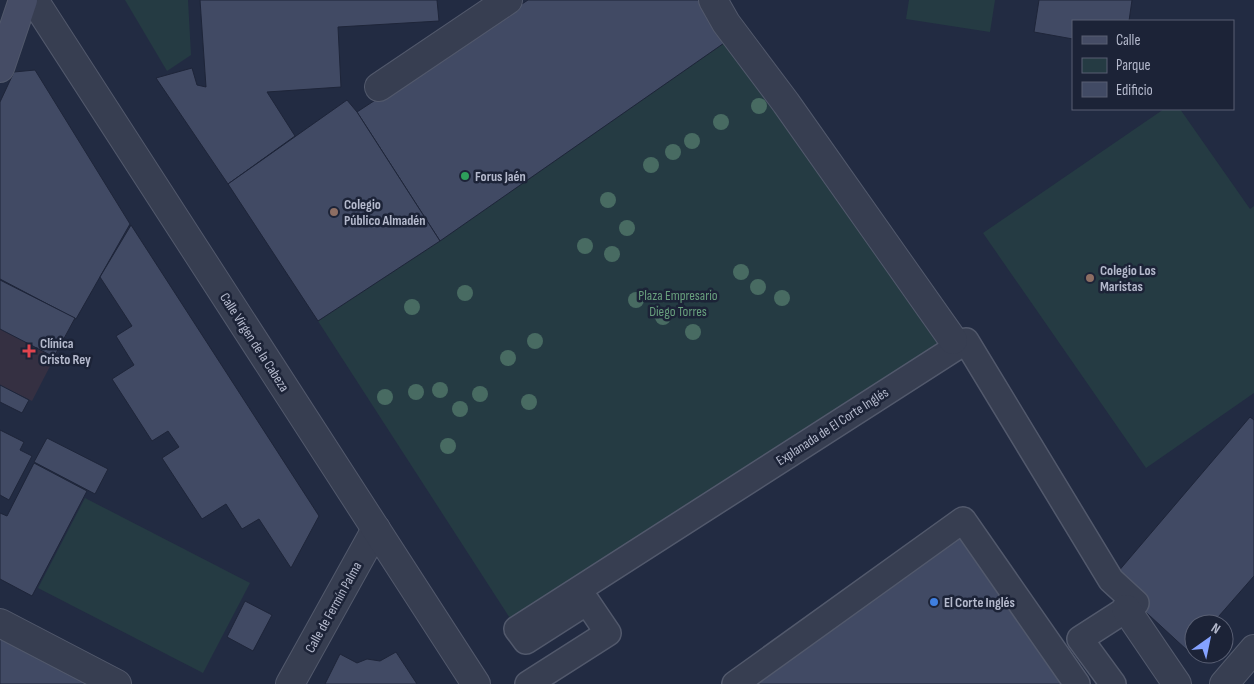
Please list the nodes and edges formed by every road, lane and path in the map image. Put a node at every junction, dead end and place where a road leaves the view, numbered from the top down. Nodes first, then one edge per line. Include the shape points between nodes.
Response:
1 (23, 0) edge
2 (34, 0) edge
3 (508, 0) edge
4 (713, 0) edge
5 (0, 68) edge
6 (378, 87) dead end
7 (953, 340) dead end
8 (376, 529) junction
9 (1126, 609) junction
10 (0, 623) edge
11 (1254, 649) edge
12 (117, 684) edge
13 (290, 684) edge
14 (476, 684) edge
15 (528, 684) edge
16 (735, 684) edge
17 (1077, 684) edge
18 (1113, 684) edge
19 (1177, 684) edge
20 (1224, 684) edge

1 - 5 main road
2 - 8 street, Calle Virgen de la Cabeza
3 - 6 street
4 - 7 street via 726,23
8 - 13 street, Calle de Fermín Palma
8 - 14 street, Calle Virgen de la Cabeza
9 - 15 street, Explanada de El Corte Inglés via 1136,603 1111,580 966,341 517,629 526,641 587,602 608,633
9 - 18 street via 1080,639
9 - 19 street
10 - 12 street
11 - 20 street
16 - 17 street via 963,520

